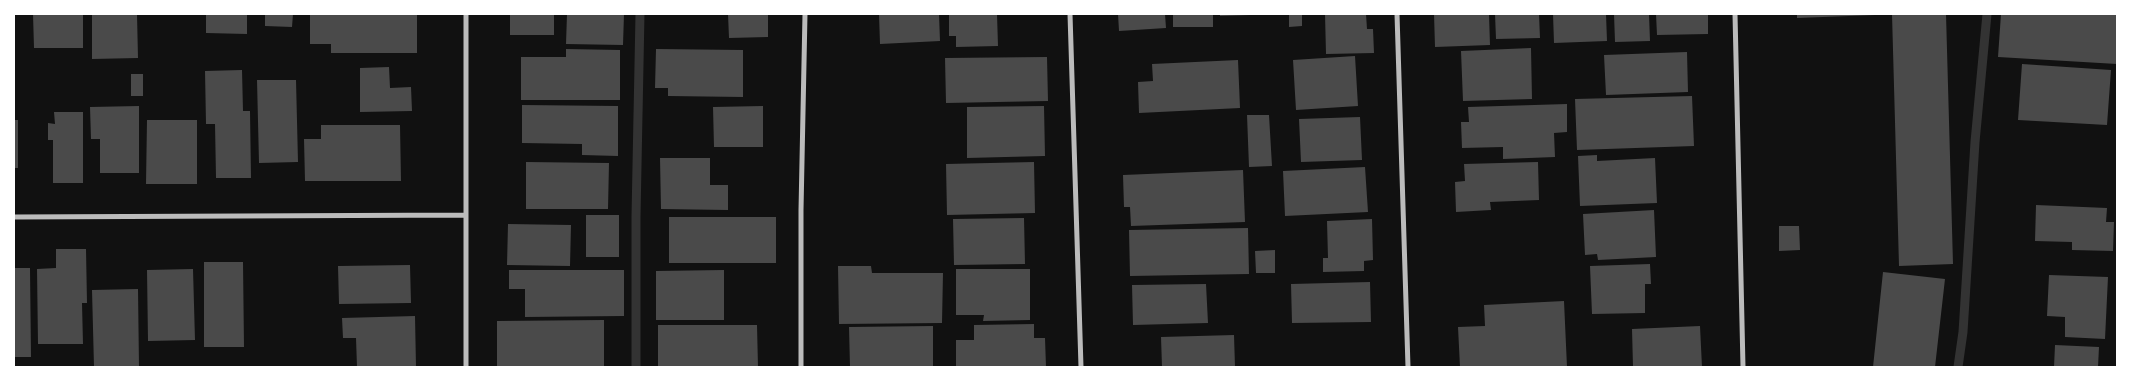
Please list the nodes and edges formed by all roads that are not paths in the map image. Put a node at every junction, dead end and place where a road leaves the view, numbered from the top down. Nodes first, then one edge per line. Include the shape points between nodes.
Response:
1 (466, 14) edge
2 (806, 14) edge
3 (1070, 14) edge
4 (1397, 14) edge
5 (1735, 14) edge
6 (465, 215) junction
7 (14, 217) edge
8 (466, 367) edge
9 (801, 367) edge
10 (1081, 367) edge
11 (1408, 367) edge
12 (1743, 367) edge

1 - 6 street
2 - 9 street
3 - 10 street
4 - 11 street
5 - 12 street
6 - 7 street
6 - 8 street

